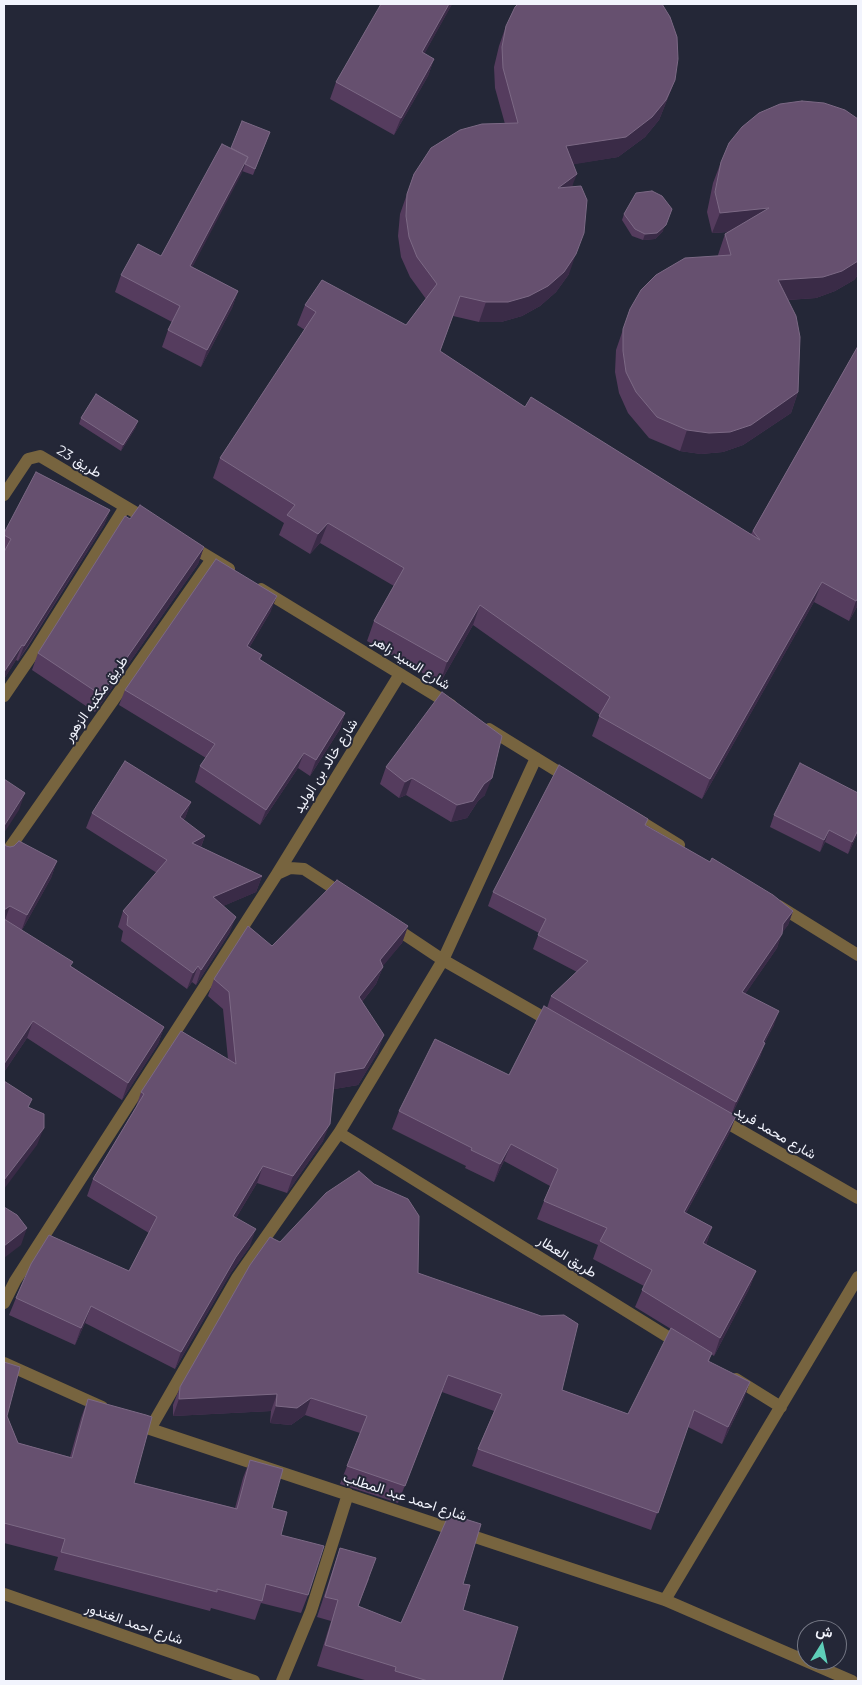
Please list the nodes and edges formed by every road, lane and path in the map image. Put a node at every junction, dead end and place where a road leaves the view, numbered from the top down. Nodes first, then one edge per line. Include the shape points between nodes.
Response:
1 (4, 495) edge
2 (126, 507) junction
3 (157, 526) edge
4 (181, 540) edge
5 (212, 559) junction
6 (237, 574) edge
7 (253, 584) edge
8 (400, 674) junction
9 (4, 696) edge
10 (459, 710) edge
11 (476, 721) edge
12 (536, 758) junction
13 (578, 783) edge
14 (620, 809) edge
15 (688, 850) edge
16 (4, 856) edge
17 (277, 874) junction
18 (769, 900) edge
19 (353, 901) edge
20 (378, 917) edge
21 (858, 954) edge
22 (443, 960) junction
23 (564, 1029) edge
24 (703, 1109) edge
25 (338, 1133) junction
26 (858, 1198) edge
27 (858, 1277) edge
28 (4, 1303) edge
29 (696, 1354) edge
30 (4, 1363) edge
31 (730, 1375) edge
32 (780, 1406) junction
33 (150, 1429) junction
34 (348, 1494) junction
35 (4, 1594) edge
36 (665, 1600) junction
37 (254, 1681) edge
38 (282, 1681) edge
39 (852, 1681) edge

1 - 2 street, طريق 23 via 28,459 40,456
2 - 3 street
2 - 9 street
4 - 5 street
5 - 6 street
5 - 16 street, طريق مكتبه الزهور
7 - 8 street, شارع السيد زاهر
8 - 10 street, شارع السيد زاهر
8 - 17 street, شارع خالد بن الوليد
11 - 12 street
12 - 13 street
12 - 22 street
14 - 15 street
17 - 19 street via 290,868 304,869
17 - 28 street, شارع خالد بن الوليد via 164,1039
18 - 21 street
20 - 22 street
22 - 23 street
22 - 25 street
24 - 26 street, شارع محمد فريد
25 - 29 street, طريق العطار
25 - 33 street via 237,1278
27 - 32 street
30 - 33 street, شارع احمد عبد المطلب
31 - 32 street
32 - 36 street
33 - 34 street, شارع احمد عبد المطلب
34 - 36 street, شارع احمد عبد المطلب
34 - 38 street via 311,1611
35 - 37 street, شارع احمد الغندور
36 - 39 street, شارع احمد عبد المطلب

